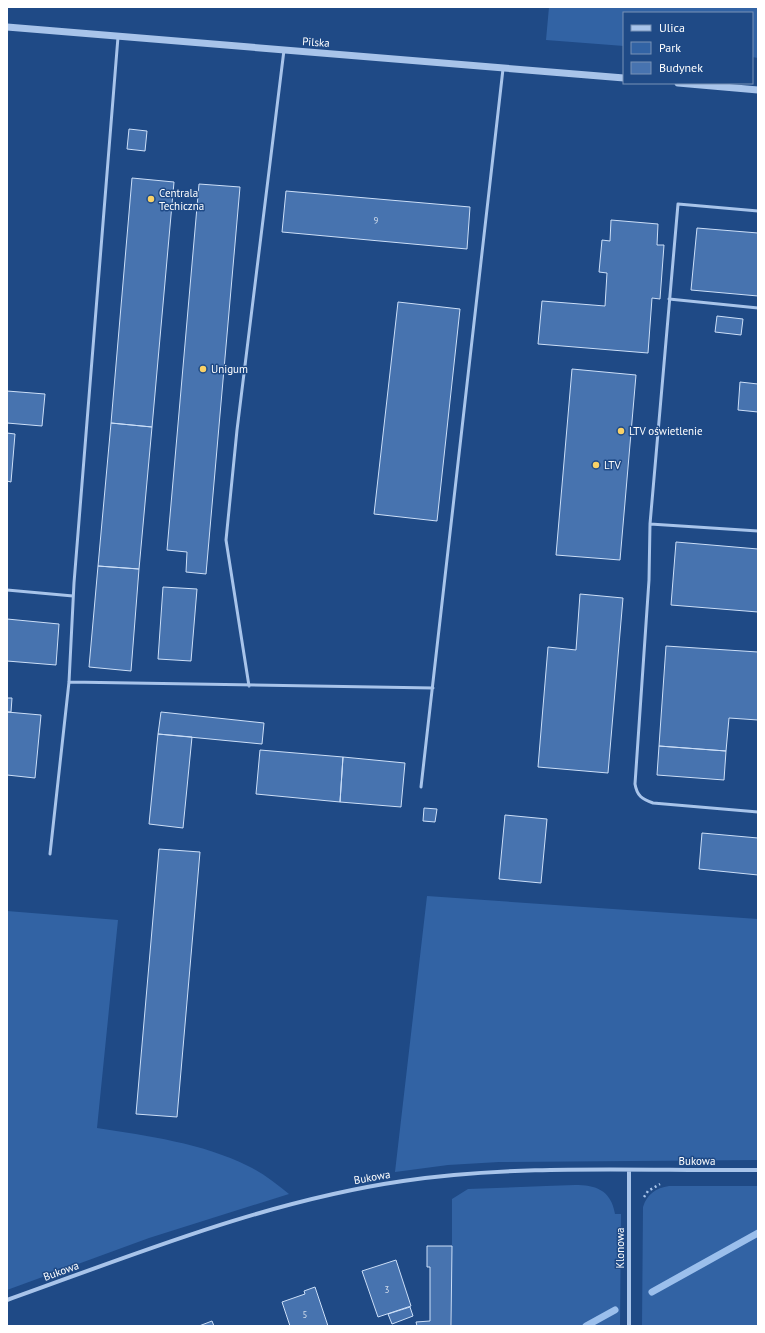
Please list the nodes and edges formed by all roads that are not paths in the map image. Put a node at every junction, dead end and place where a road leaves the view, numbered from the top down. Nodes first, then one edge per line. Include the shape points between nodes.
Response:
1 (7, 27) edge
2 (119, 35) junction
3 (284, 50) junction
4 (503, 67) junction
5 (623, 78) edge
6 (689, 84) edge
7 (758, 90) edge
8 (758, 211) edge
9 (669, 299) junction
10 (758, 308) edge
11 (650, 524) junction
12 (758, 531) edge
13 (7, 590) edge
14 (73, 596) junction
15 (69, 682) junction
16 (249, 686) junction
17 (433, 688) junction
18 (421, 787) dead end
19 (758, 812) edge
20 (50, 854) dead end
21 (758, 1170) edge
22 (629, 1171) junction
23 (7, 1300) edge
24 (629, 1326) edge

1 - 2 street, Pilska
2 - 3 street, Pilska
2 - 14 lane
3 - 4 street, Pilska
3 - 16 lane via 237,430 226,540
4 - 5 street, Pilska
4 - 17 lane
6 - 7 street
8 - 9 lane via 678,204
9 - 10 lane
9 - 11 lane
11 - 12 lane
11 - 19 lane via 636,792 640,797 653,803
13 - 14 lane
14 - 15 lane
15 - 16 lane
15 - 20 lane
16 - 17 lane
17 - 18 lane
21 - 22 street, Bukowa
22 - 23 street, Bukowa via 449,1175 402,1181 303,1200 152,1248
22 - 24 street, Klonowa

